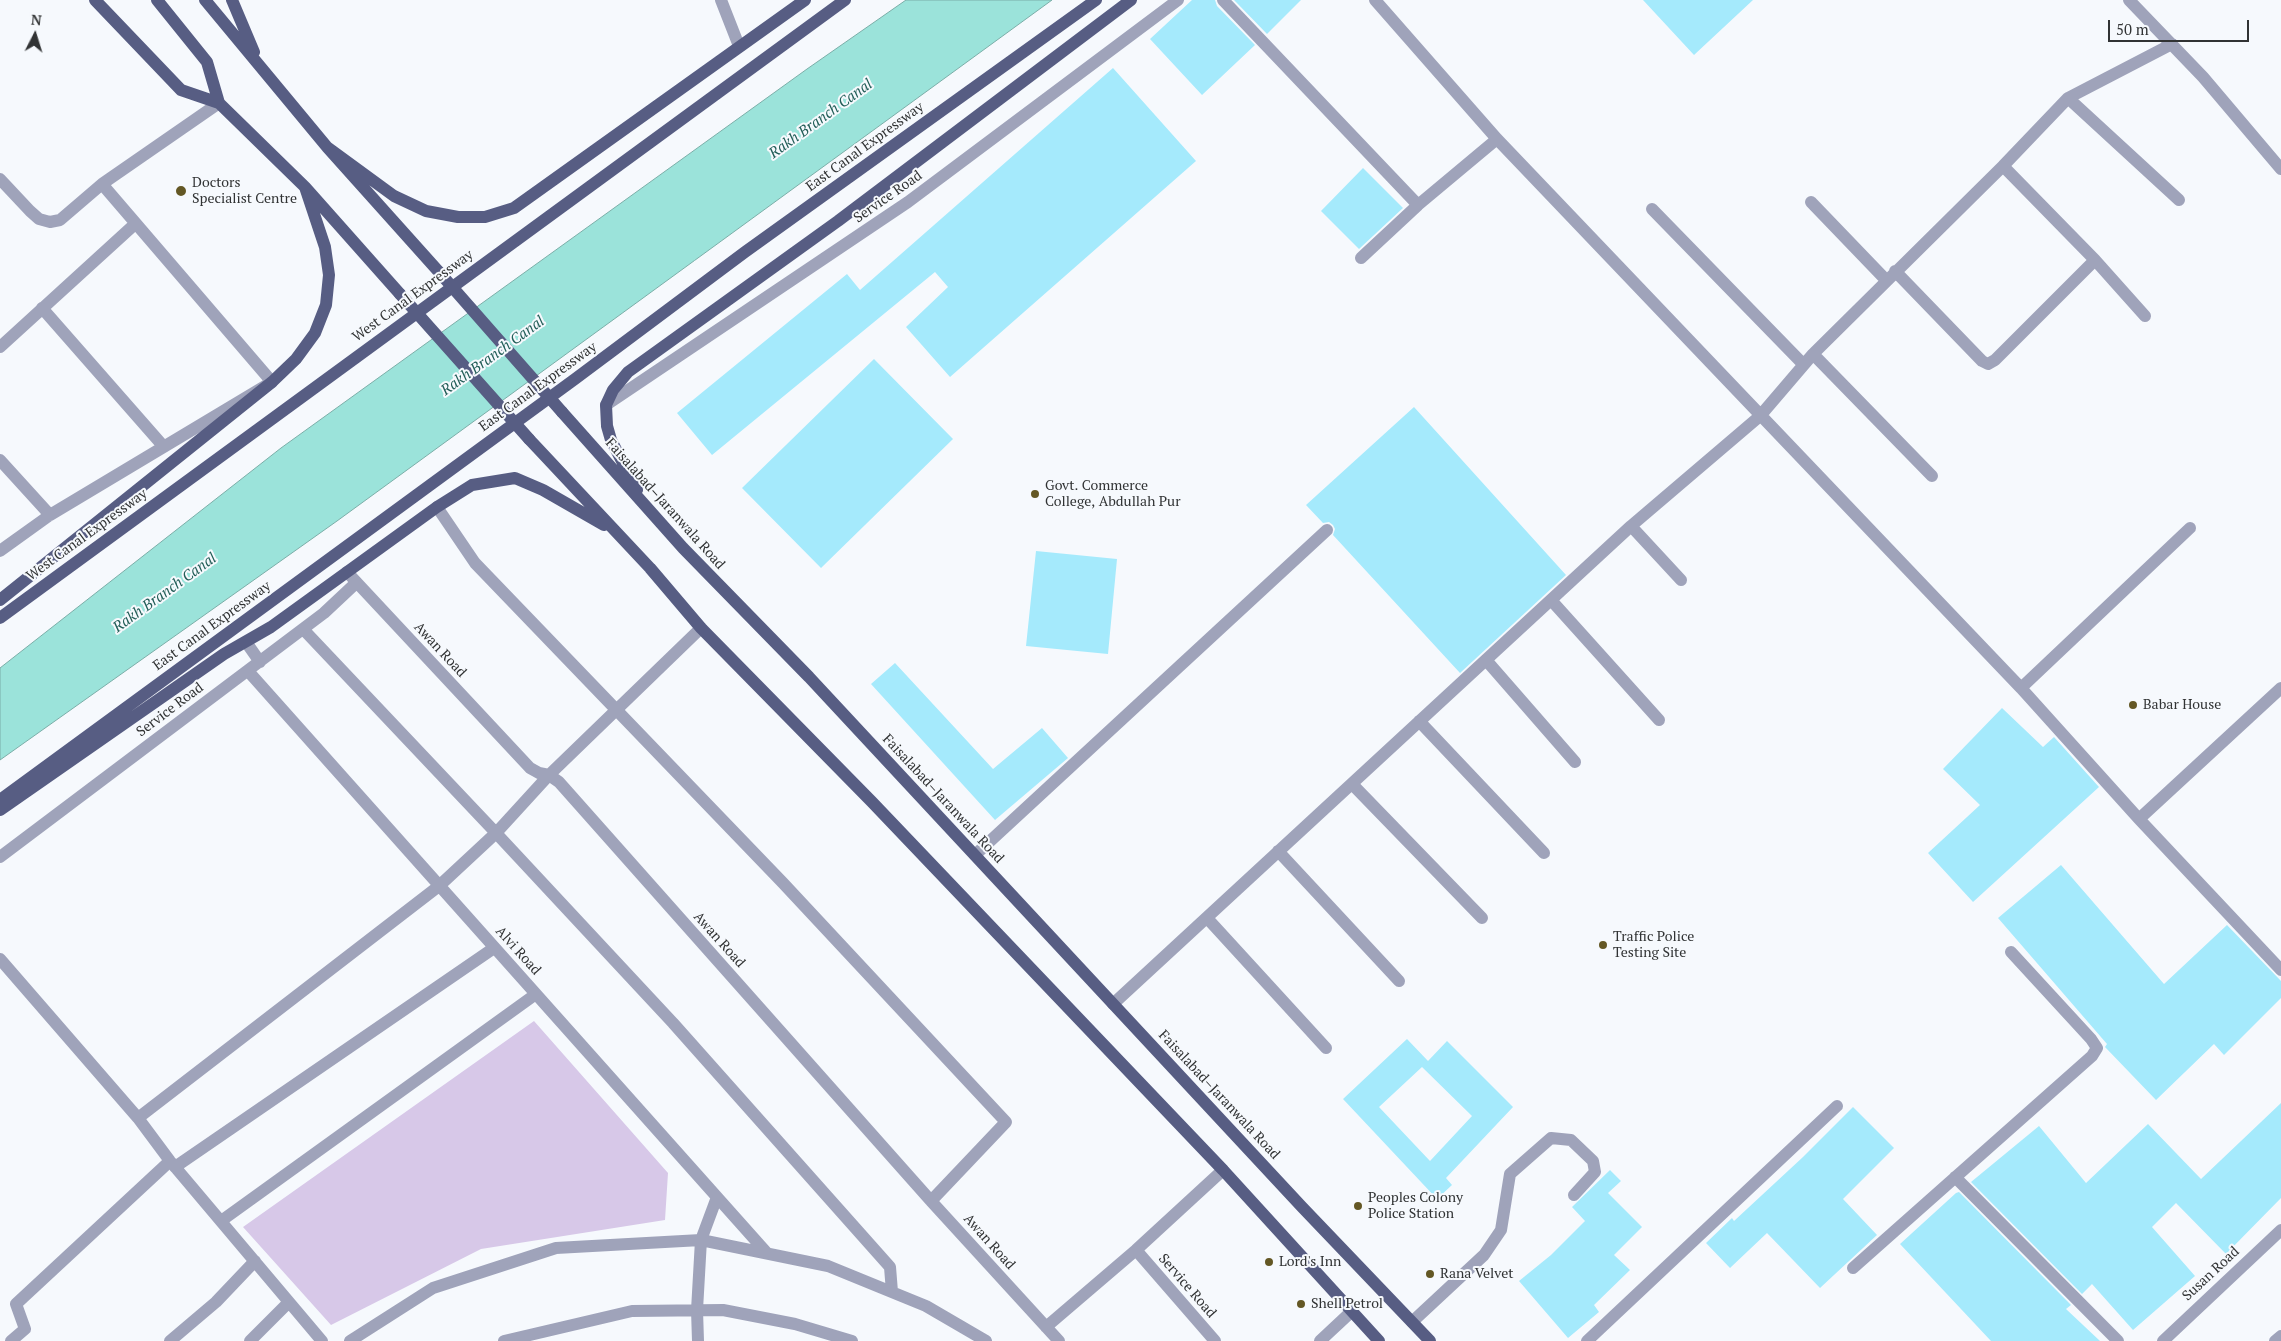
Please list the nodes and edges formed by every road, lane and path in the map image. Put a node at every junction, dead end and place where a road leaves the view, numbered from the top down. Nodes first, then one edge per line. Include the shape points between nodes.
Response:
1 (95, 0) edge
2 (157, 0) edge
3 (205, 0) edge
4 (232, 0) edge
5 (721, 0) edge
6 (805, 0) edge
7 (845, 0) edge
8 (1096, 0) edge
9 (1131, 0) edge
10 (1178, 0) edge
11 (1223, 0) edge
12 (1375, 0) edge
13 (2129, 0) edge
14 (2172, 44) junction
15 (739, 46) junction
16 (258, 63) junction
17 (2068, 98) junction
18 (219, 103) junction
19 (1497, 139) junction
20 (327, 147) junction
21 (2003, 166) junction
22 (2281, 169) edge
23 (0, 179) edge
24 (102, 184) junction
25 (305, 187) junction
26 (2179, 200) dead end
27 (1811, 202) dead end
28 (1418, 205) junction
29 (1652, 208) dead end
30 (135, 224) junction
31 (1361, 258) dead end
32 (2095, 260) junction
33 (1890, 276) junction
34 (42, 308) junction
35 (2145, 316) dead end
36 (0, 347) edge
37 (1813, 354) junction
38 (1803, 364) junction
39 (272, 382) junction
40 (606, 405) junction
41 (1760, 416) junction
42 (164, 447) junction
43 (0, 460) edge
44 (1932, 476) dead end
45 (437, 507) junction
46 (646, 507) junction
47 (50, 515) junction
48 (1631, 526) junction
49 (2190, 528) dead end
50 (615, 530) junction
51 (1327, 530) dead end
52 (0, 551) edge
53 (347, 572) junction
54 (1681, 580) dead end
55 (356, 583) junction
56 (0, 600) edge
57 (1551, 600) junction
58 (0, 618) edge
59 (701, 628) junction
60 (302, 629) junction
61 (246, 642) junction
62 (1486, 660) junction
63 (260, 662) junction
64 (248, 671) junction
65 (2021, 688) junction
66 (2281, 688) edge
67 (617, 710) junction
68 (1658, 720) dead end
69 (1419, 722) junction
70 (1575, 762) dead end
71 (549, 774) junction
72 (1352, 784) junction
73 (0, 800) edge
74 (0, 810) edge
75 (2139, 819) junction
76 (496, 833) junction
77 (1278, 852) junction
78 (1544, 853) dead end
79 (975, 855) junction
80 (0, 857) edge
81 (439, 886) junction
82 (1207, 918) junction
83 (1482, 918) dead end
84 (494, 948) junction
85 (2011, 952) dead end
86 (0, 959) edge
87 (2281, 970) edge
88 (1399, 981) dead end
89 (536, 994) junction
90 (1113, 1004) junction
91 (1326, 1048) dead end
92 (1837, 1106) dead end
93 (138, 1118) junction
94 (173, 1164) junction
95 (1223, 1170) junction
96 (1955, 1176) junction
97 (1574, 1195) dead end
98 (717, 1197) junction
99 (931, 1201) junction
100 (221, 1221) junction
101 (2281, 1230) edge
102 (701, 1240) junction
103 (1136, 1250) junction
104 (766, 1252) junction
105 (254, 1261) junction
106 (1853, 1268) dead end
107 (892, 1292) junction
108 (289, 1302) junction
109 (697, 1310) junction
110 (1351, 1312) junction
111 (1412, 1322) junction
112 (1046, 1327) junction
113 (2281, 1336) edge
114 (11, 1341) edge
115 (170, 1341) edge
116 (250, 1341) edge
117 (322, 1341) edge
118 (350, 1341) edge
119 (504, 1341) edge
120 (698, 1341) edge
121 (852, 1341) edge
122 (986, 1341) edge
123 (1059, 1341) edge
124 (1214, 1341) edge
125 (1320, 1341) edge
126 (1379, 1341) edge
127 (1430, 1341) edge
128 (1587, 1341) edge
129 (2118, 1341) edge
130 (2162, 1341) edge
131 (2275, 1341) edge

1 - 18 main road via 181,90
2 - 18 main road via 208,62
3 - 16 main road
4 - 16 main road
5 - 15 street
6 - 15 main road
7 - 58 main road, West Canal Expressway
8 - 73 main road, East Canal Expressway via 745,252
9 - 40 main road via 838,221 628,372
10 - 40 street, Service Road via 908,202
11 - 28 street
12 - 19 street
13 - 14 street
14 - 17 street
14 - 22 street
15 - 20 main road via 514,208 485,217 458,217 426,211 394,196
16 - 20 main road
17 - 21 street
17 - 26 street
18 - 24 street
18 - 25 main road
19 - 28 street
19 - 41 street
20 - 46 main road, Faisalabad–Jaranwala Road, bridge
21 - 32 street
21 - 33 street
23 - 24 street via 30,212 50,222 60,220
24 - 30 street
25 - 39 main road via 326,247 329,275 326,305 315,333 296,359
25 - 50 main road, bridge via 529,440
27 - 33 street
28 - 31 street
29 - 38 street
30 - 34 street
30 - 39 street
32 - 33 street via 1988,364
32 - 35 street
33 - 37 street
34 - 36 street
34 - 42 street
37 - 38 street
37 - 44 street
38 - 41 street
39 - 42 street
39 - 56 main road
40 - 46 main road via 611,440
41 - 48 street
41 - 65 street
42 - 47 street
43 - 47 street
45 - 50 main road via 472,485 515,478 544,490
45 - 53 main road
45 - 67 street via 475,563
46 - 79 main road, Faisalabad–Jaranwala Road
47 - 52 street
48 - 54 street
48 - 57 street
49 - 65 street
50 - 59 main road
51 - 79 street
53 - 55 street, Awan Road
53 - 61 main road
55 - 60 street, Service Road
55 - 71 street, Awan Road via 530,768
57 - 62 street
57 - 68 street
59 - 67 street
59 - 95 main road
60 - 63 street, Service Road
60 - 76 street
61 - 63 street
61 - 74 main road
62 - 69 street
62 - 70 street
63 - 64 street, Service Road
64 - 80 street, Service Road
64 - 81 street, Alvi Road
65 - 75 street
66 - 75 street
67 - 71 street
67 - 99 street via 1006,1122
69 - 72 street
69 - 78 street
71 - 76 street
71 - 99 street, Awan Road
72 - 77 street
72 - 83 street
75 - 87 street
76 - 81 street
76 - 107 street via 673,1023 890,1267
77 - 82 street
77 - 88 street
79 - 90 main road, Faisalabad–Jaranwala Road
81 - 84 street, Alvi Road
81 - 93 street
82 - 90 street
82 - 91 street
84 - 89 street, Alvi Road
84 - 94 street
85 - 96 street via 2097,1048 2092,1056
86 - 93 street
89 - 98 street, Alvi Road
89 - 100 street
90 - 111 main road, Faisalabad–Jaranwala Road
92 - 128 street
93 - 94 street
94 - 100 street
94 - 114 street via 16,1304 25,1329
95 - 103 street
95 - 110 main road
96 - 106 street
96 - 129 street
97 - 111 street via 1595,1172 1593,1161 1571,1140 1551,1138 1510,1174 1500,1230 1484,1255
98 - 102 street
98 - 104 street, Alvi Road
99 - 112 street, Awan Road
100 - 105 street
101 - 130 street, Susan Road
102 - 104 street
102 - 109 street
102 - 118 street via 556,1248 433,1288
103 - 112 street
103 - 124 street, Service Road
104 - 107 street via 828,1266
105 - 108 street
105 - 115 street via 216,1302
107 - 122 street via 926,1306
108 - 116 street
108 - 117 street
109 - 119 street via 632,1311
109 - 120 street
109 - 121 street via 723,1310 795,1324
110 - 125 street
110 - 126 main road
111 - 127 main road, Faisalabad–Jaranwala Road
112 - 123 street, Awan Road
113 - 131 street

